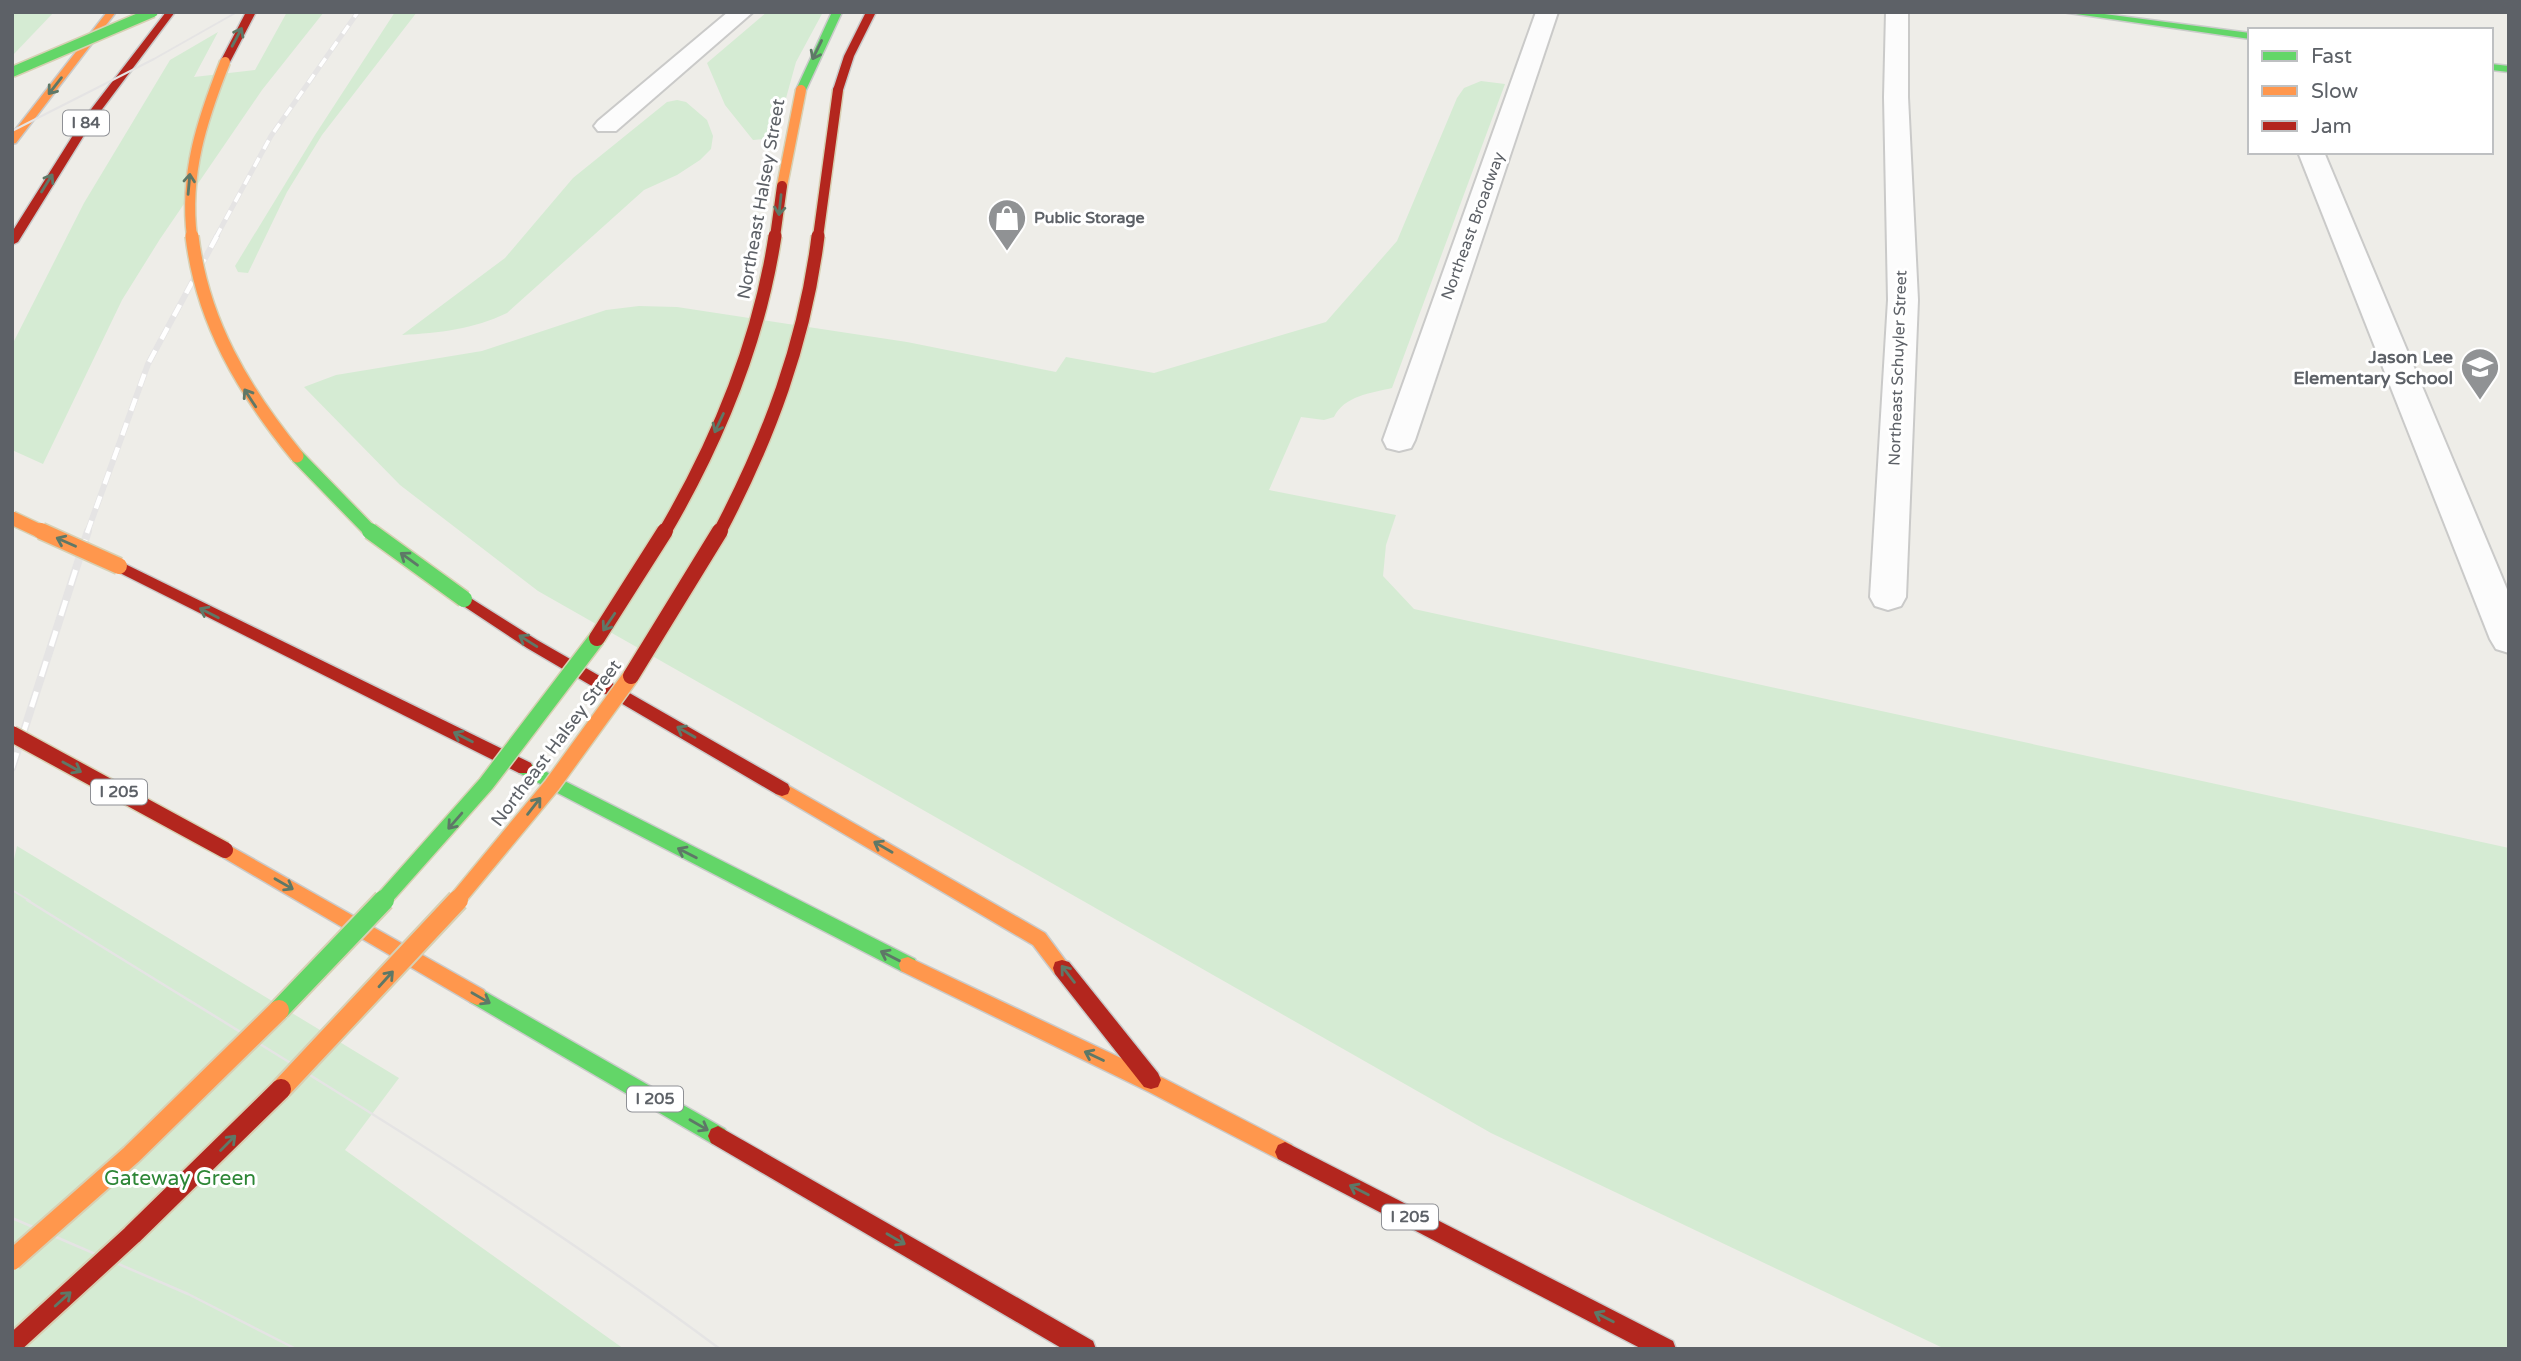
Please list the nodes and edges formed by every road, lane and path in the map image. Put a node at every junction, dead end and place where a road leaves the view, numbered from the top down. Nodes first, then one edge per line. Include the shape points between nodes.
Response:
1 (112, 12) edge
2 (153, 12) edge
3 (171, 12) edge
4 (251, 12) edge
5 (742, 12) edge
6 (837, 12) edge
7 (872, 12) edge
8 (1547, 12) edge
9 (1897, 12) edge
10 (2066, 12) edge
11 (2248, 36) edge
12 (12, 72) edge
13 (607, 126) dead end
14 (12, 141) edge
15 (2312, 154) edge
16 (12, 242) edge
17 (1399, 440) dead end
18 (12, 517) edge
19 (1888, 597) dead end
20 (2509, 639) edge
21 (12, 734) edge
22 (1156, 1086) junction
23 (12, 1260) edge
24 (12, 1345) edge
25 (1085, 1349) edge
26 (1665, 1349) edge

1 -> 14 main road, I 84
2 - 12 main road, bridge
16 -> 3 main road, I 84 via 78,135
22 -> 4 main road, bridge via 1040,939 532,644 464,599 372,532 314,477 263,417 230,368 211,325 196,281 186,222 193,141 210,91
5 - 13 street
6 -> 23 main road, Northeast Halsey Street, bridge via 801,90 786,155 775,247 752,342 685,493 621,605 527,735 377,908 167,1121
24 -> 7 main road, Northeast Halsey Street, bridge via 217,1154 337,1034 513,833 631,676 707,551 781,392 812,282 825,150 838,90 849,56
8 - 17 street, Northeast Broadway
9 - 19 street, Northeast Schuyler Street via 1903,300
10 - 11 main road
15 - 20 street
22 -> 18 main road, I 205, bridge via 979,1002 462,736
21 -> 25 main road, I 205, bridge via 225,850
26 -> 22 main road, I 205

